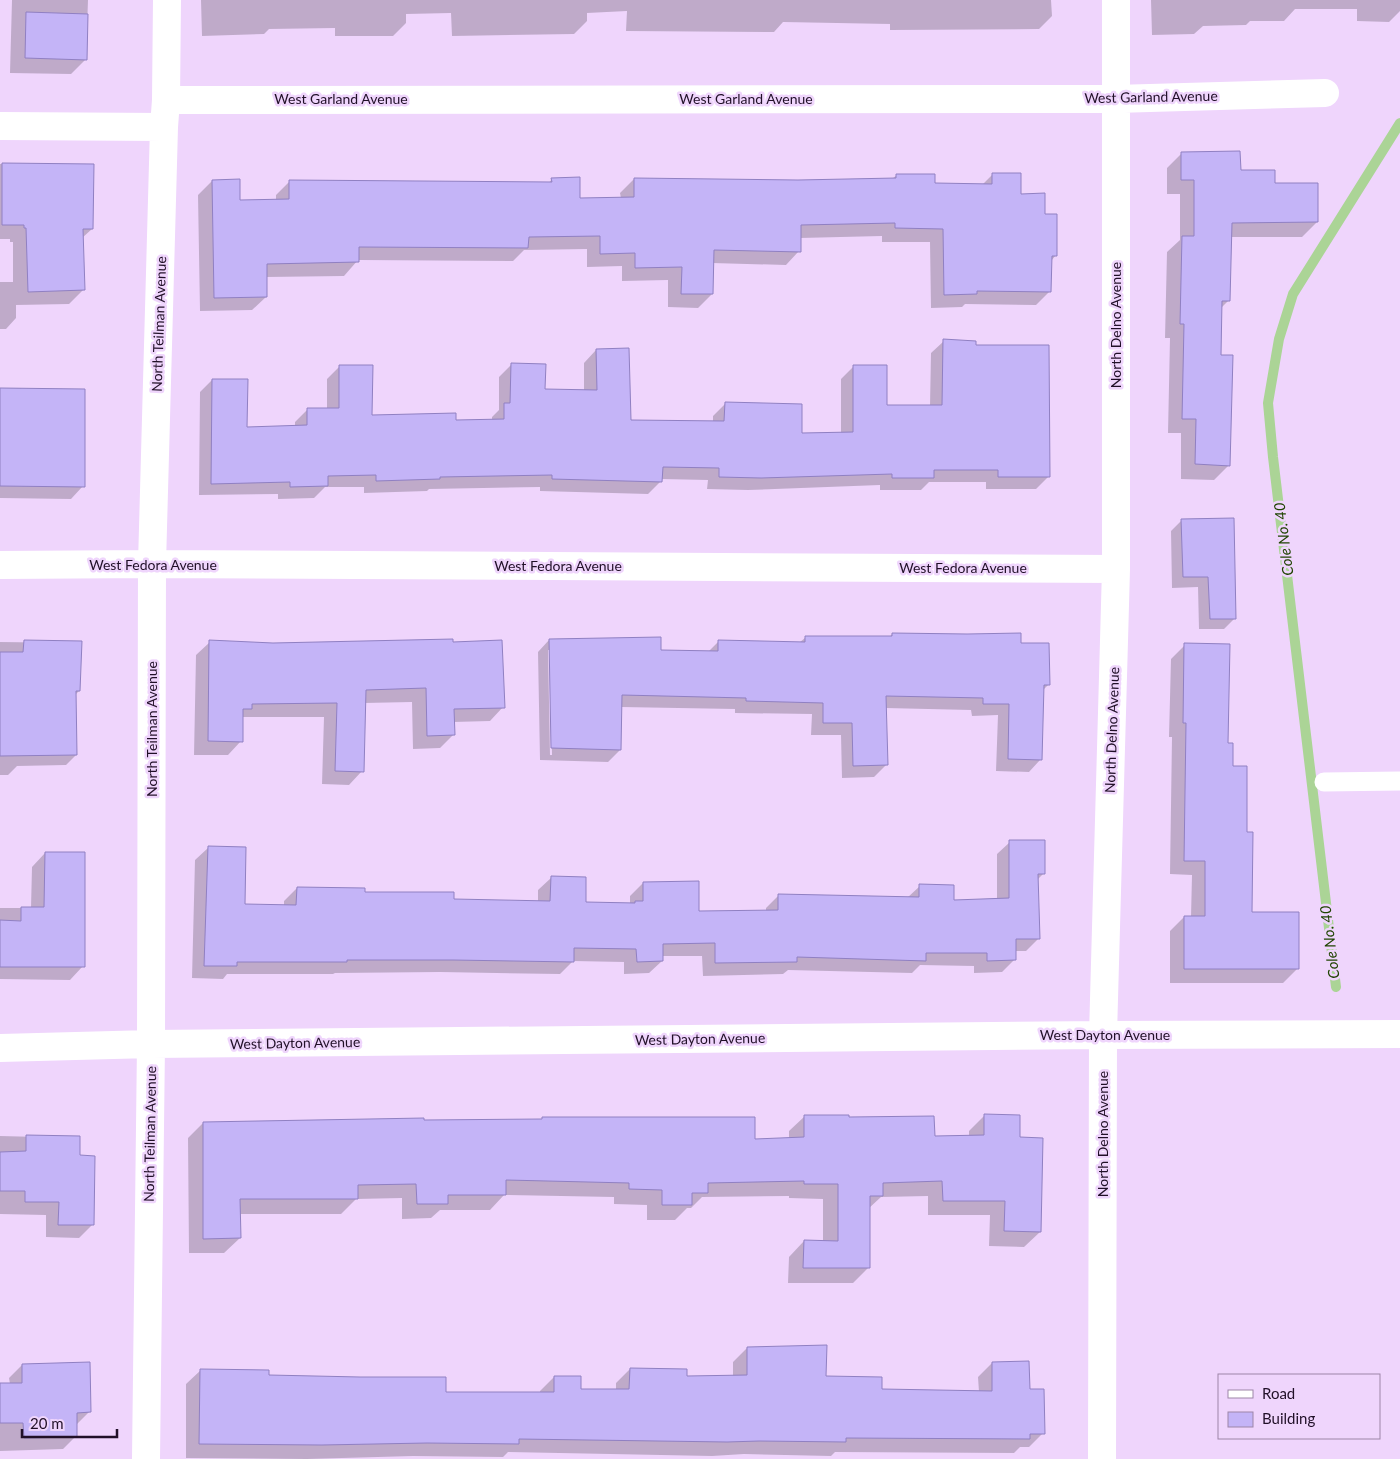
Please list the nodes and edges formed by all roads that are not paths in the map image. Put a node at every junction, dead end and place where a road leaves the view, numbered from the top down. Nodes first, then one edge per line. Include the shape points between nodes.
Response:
1 (167, 0) edge
2 (1116, 0) edge
3 (1325, 93) dead end
4 (1115, 98) junction
5 (166, 100) junction
6 (0, 126) edge
7 (164, 127) junction
8 (152, 564) junction
9 (0, 565) edge
10 (1116, 569) junction
11 (1400, 781) edge
12 (1324, 782) dead end
13 (1400, 1034) edge
14 (1104, 1035) junction
15 (152, 1044) junction
16 (0, 1048) edge
17 (146, 1459) edge
18 (1102, 1459) edge

1 - 5 street, North Teilman Avenue
2 - 4 street, North Delno Avenue
3 - 4 street, West Garland Avenue
4 - 5 street, West Garland Avenue
4 - 10 street, North Delno Avenue
5 - 7 street, North Teilman Avenue
6 - 7 street
7 - 8 street, North Teilman Avenue
8 - 9 street, West Fedora Avenue
8 - 10 street, West Fedora Avenue
8 - 15 street, North Teilman Avenue
10 - 14 street, North Delno Avenue
11 - 12 lane
13 - 14 street, West Dayton Avenue
14 - 15 street, West Dayton Avenue
14 - 18 street, North Delno Avenue
15 - 16 street, West Dayton Avenue
15 - 17 street, North Teilman Avenue

